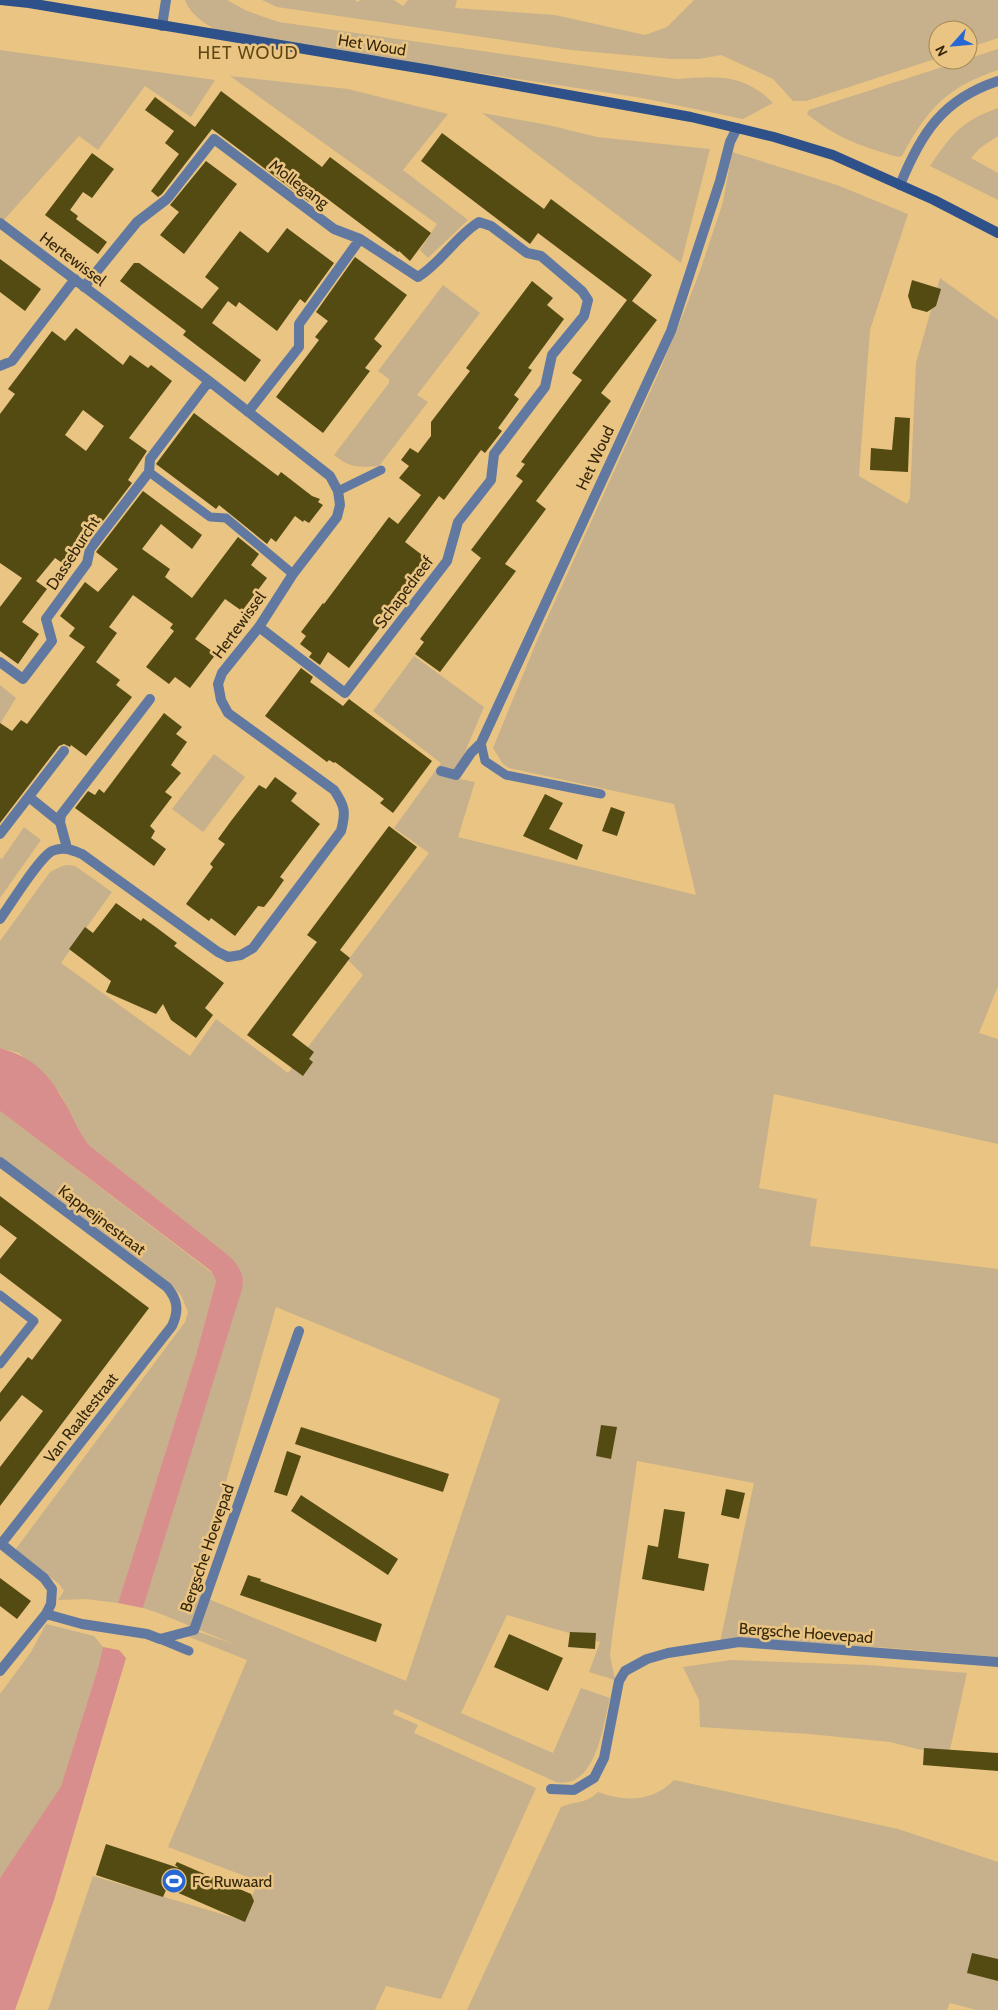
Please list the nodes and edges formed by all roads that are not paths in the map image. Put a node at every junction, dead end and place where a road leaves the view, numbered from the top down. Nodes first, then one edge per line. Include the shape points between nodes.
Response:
1 (3, 0) edge
2 (166, 0) edge
3 (162, 26) junction
4 (998, 81) edge
5 (737, 128) junction
6 (900, 185) junction
7 (0, 223) edge
8 (998, 233) edge
9 (360, 239) junction
10 (75, 279) junction
11 (84, 287) junction
12 (0, 366) edge
13 (209, 381) junction
14 (248, 412) junction
15 (381, 470) dead end
16 (149, 472) junction
17 (338, 491) junction
18 (293, 574) junction
19 (259, 627) junction
20 (0, 662) edge
21 (150, 699) dead end
22 (481, 743) junction
23 (64, 751) dead end
24 (442, 771) dead end
25 (601, 794) dead end
26 (29, 797) junction
27 (60, 822) junction
28 (0, 834) edge
29 (67, 848) junction
30 (0, 919) edge
31 (0, 1162) edge
32 (0, 1295) edge
33 (177, 1307) joint
34 (299, 1331) dead end
35 (0, 1364) edge
36 (1, 1544) edge
37 (46, 1614) junction
38 (160, 1639) junction
39 (189, 1651) dead end
40 (998, 1662) edge
41 (0, 1671) edge
42 (551, 1789) dead end

1 - 3 street, Het Woud
2 - 3 street
3 - 5 street, Het Woud via 430,70
4 - 6 street via 970,92 936,118 908,164
5 - 6 street, Het Woud via 832,155
5 - 22 street, Het Woud via 671,331
6 - 8 street, Het Woud
7 - 10 street, Hertewissel
9 - 11 street, Mollegang via 334,229 214,139 167,199 137,222
9 - 14 street via 299,324 299,347
9 - 19 street, Schapedreef via 418,277 433,268 464,231 479,222 491,226 527,253 541,256 582,291 588,300 584,316 552,355 545,387 494,454 491,480 458,522 446,560 345,693
10 - 11 street, Hertewissel
10 - 12 street via 12,361
11 - 13 street, Hertewissel
13 - 14 street, Hertewissel
13 - 16 street, Dasseburcht via 150,459
14 - 17 street, Hertewissel via 330,476
15 - 17 lane
16 - 18 lane via 210,517 226,518
16 - 20 street, Dasseburcht via 90,549 87,563 46,619 52,641 23,680
17 - 18 street, Hertewissel via 340,505 337,517
18 - 19 street, Hertewissel
19 - 29 street, Hertewissel via 222,673 218,684 223,705 228,713 334,790 343,802 345,818 340,831 252,948 241,955 228,957 218,952 82,854
21 - 27 street via 61,815
22 - 24 street, Het Woud via 456,775
22 - 25 lane via 485,761 506,775
23 - 26 street
26 - 27 street
26 - 28 street
27 - 29 street
29 - 30 street via 52,851 42,860
31 - 33 street, Kappeijnestraat via 167,1287 175,1296
32 - 35 lane via 34,1321
33 - 36 street, Van Raaltestraat via 172,1326
34 - 38 street, Bergsche Hoevepad via 194,1630
36 - 37 street via 44,1578 52,1590
37 - 38 street
37 - 41 street
38 - 39 lane
40 - 42 street, Bergsche Hoevepad via 740,1642 668,1653 647,1659 625,1671 619,1681 604,1758 594,1778 574,1790

